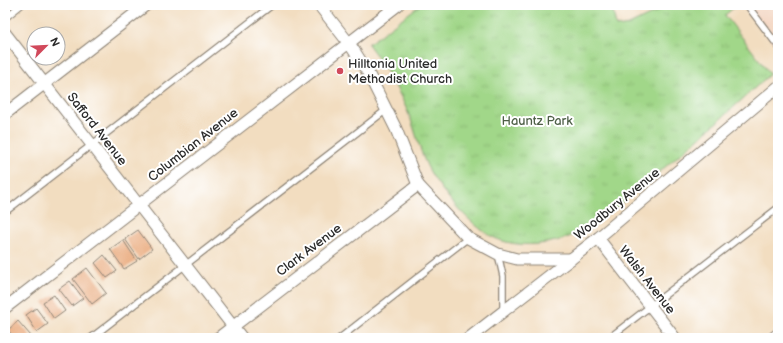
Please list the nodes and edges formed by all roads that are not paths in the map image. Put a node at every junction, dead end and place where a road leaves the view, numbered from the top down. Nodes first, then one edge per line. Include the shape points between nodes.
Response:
1 (21, 5) edge
2 (146, 5) edge
3 (272, 5) edge
4 (319, 5) edge
5 (398, 5) edge
6 (747, 5) edge
7 (5, 18) edge
8 (5, 33) edge
9 (348, 42) junction
10 (778, 46) edge
11 (44, 83) junction
12 (778, 87) edge
13 (386, 110) junction
14 (5, 114) edge
15 (92, 146) junction
16 (418, 184) junction
17 (138, 205) junction
18 (778, 208) edge
19 (5, 212) edge
20 (468, 238) junction
21 (598, 238) junction
22 (498, 254) junction
23 (571, 259) junction
24 (185, 265) junction
25 (650, 306) junction
26 (5, 308) edge
27 (503, 312) junction
28 (233, 326) junction
29 (778, 334) edge
30 (92, 338) edge
31 (218, 338) edge
32 (242, 338) edge
33 (340, 338) edge
34 (469, 338) edge
35 (608, 338) edge
36 (675, 338) edge
37 (773, 338) edge

1 - 7 lane
2 - 11 street
3 - 15 lane
4 - 9 street
5 - 9 street, Columbian Avenue
6 - 10 lane
8 - 11 street, Safford Avenue
9 - 13 street via 367,71
9 - 17 street, Columbian Avenue
11 - 14 street
11 - 15 street, Safford Avenue
12 - 21 street, Woodbury Avenue
13 - 16 street via 396,128
13 - 24 lane
15 - 17 street, Safford Avenue
15 - 19 lane
16 - 20 street
16 - 28 street, Clark Avenue
17 - 24 street, Safford Avenue
17 - 26 street, Columbian Avenue
18 - 25 lane
20 - 22 street
20 - 33 lane
21 - 23 street, Woodbury Avenue
21 - 25 street, Walsh Avenue
22 - 23 street via 517,259
22 - 27 lane via 502,276
23 - 27 street, Woodbury Avenue
24 - 28 street, Safford Avenue
24 - 30 lane
25 - 35 lane
25 - 36 street, Walsh Avenue
27 - 34 street, Woodbury Avenue
28 - 31 street, Clark Avenue
28 - 32 street, Safford Avenue
29 - 37 street

